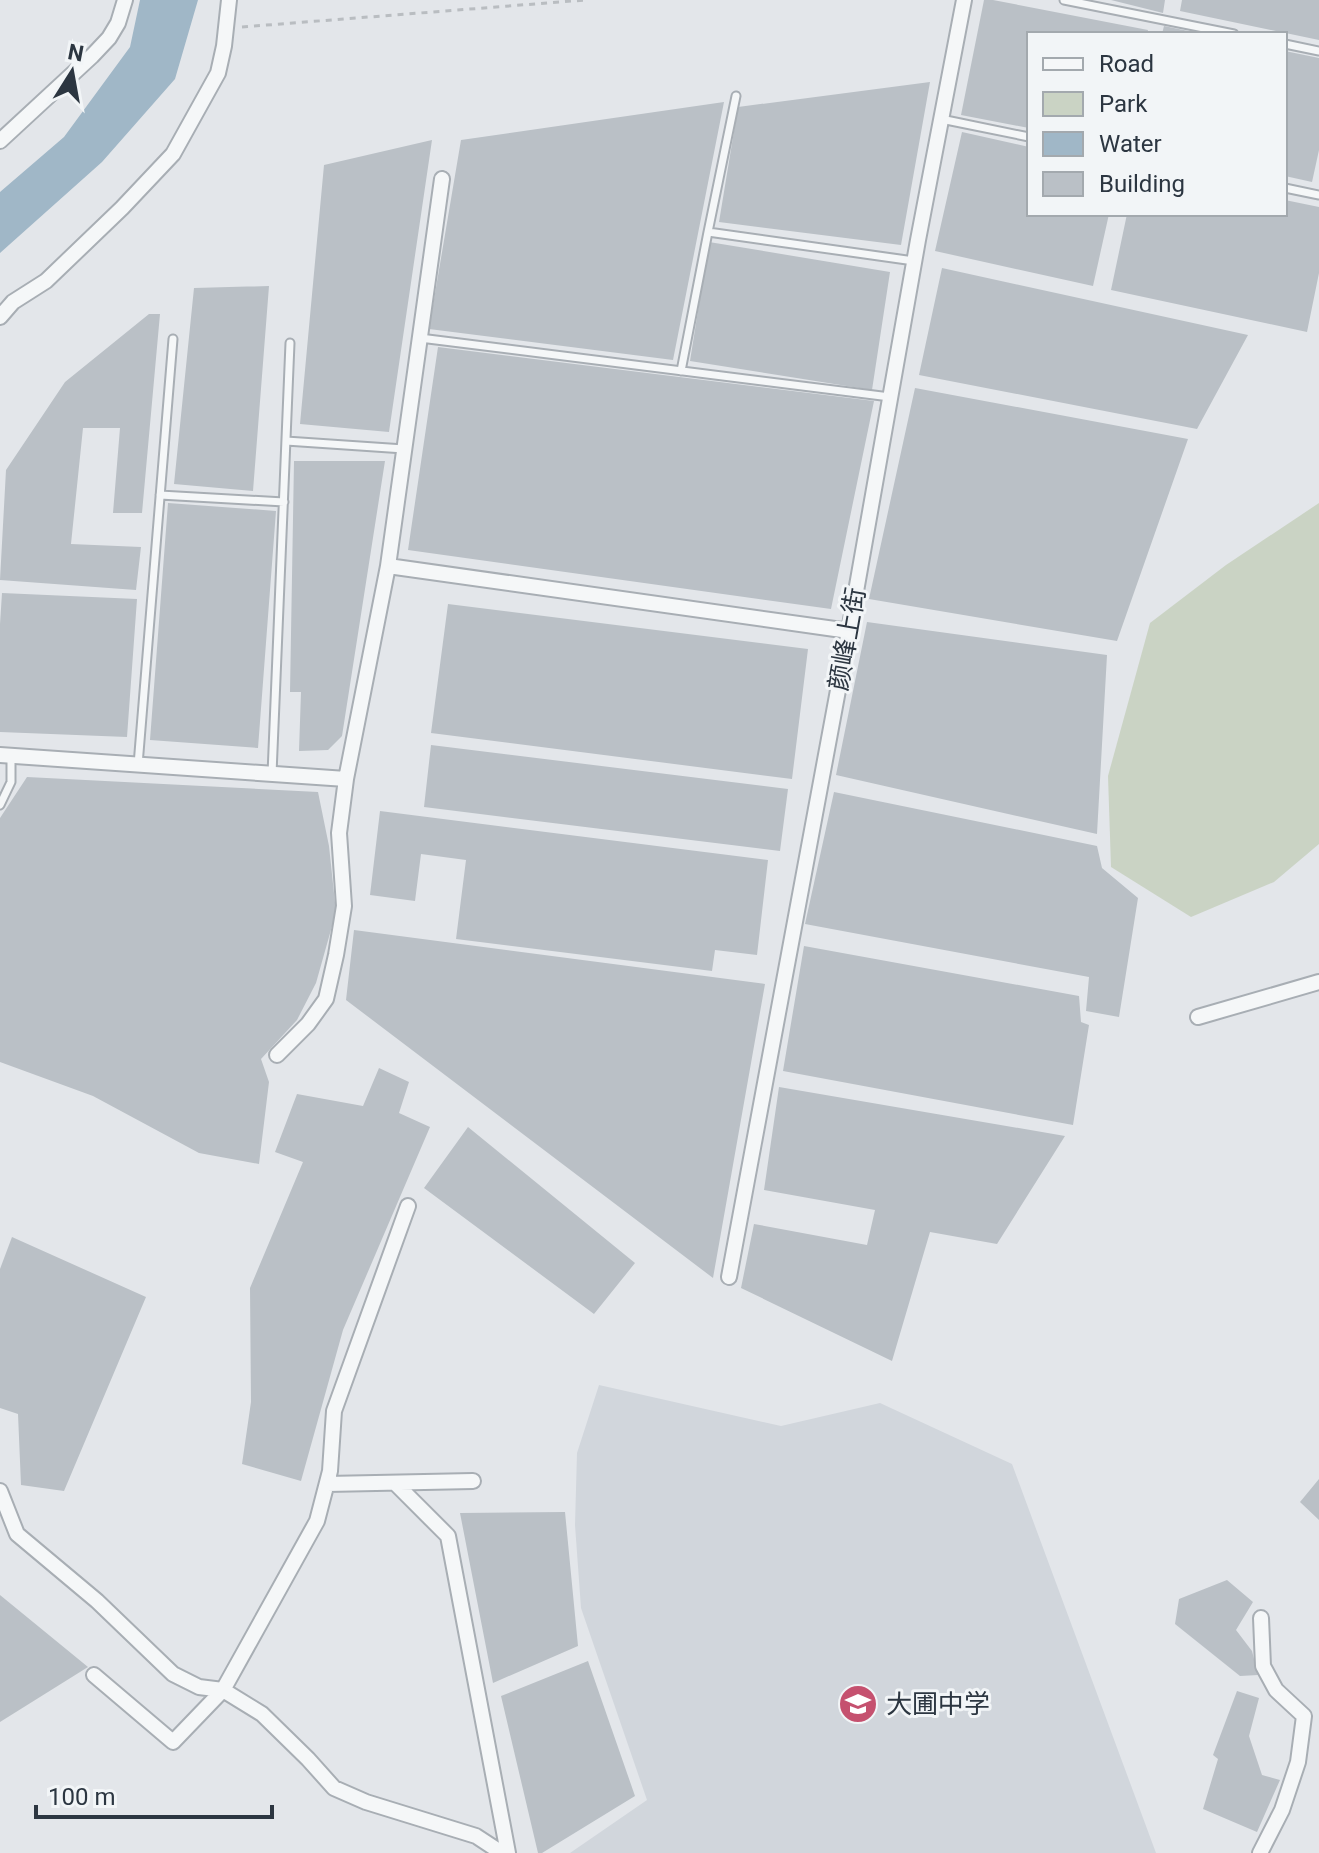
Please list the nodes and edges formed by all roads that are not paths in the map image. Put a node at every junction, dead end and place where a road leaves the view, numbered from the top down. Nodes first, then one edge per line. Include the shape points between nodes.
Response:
1 (125, 0) edge
2 (229, 0) edge
3 (964, 0) edge
4 (1064, 0) edge
5 (1224, 32) edge
6 (1287, 44) edge
7 (1319, 51) edge
8 (736, 96) dead end
9 (941, 119) junction
10 (1027, 137) edge
11 (0, 141) edge
12 (442, 179) dead end
13 (1287, 188) edge
14 (1319, 195) edge
15 (708, 232) junction
16 (914, 261) junction
17 (0, 317) edge
18 (420, 338) junction
19 (173, 339) dead end
20 (290, 343) dead end
21 (681, 371) junction
22 (890, 397) junction
23 (286, 441) junction
24 (404, 449) junction
25 (160, 495) junction
26 (284, 502) junction
27 (388, 566) junction
28 (849, 631) junction
29 (6, 756) edge
30 (138, 765) junction
31 (272, 774) junction
32 (346, 779) junction
33 (0, 805) edge
34 (1319, 982) edge
35 (1198, 1017) dead end
36 (277, 1055) dead end
37 (408, 1206) dead end
38 (729, 1277) dead end
39 (473, 1481) dead end
40 (395, 1483) junction
41 (327, 1484) junction
42 (0, 1491) edge
43 (1261, 1618) dead end
44 (94, 1675) dead end
45 (223, 1690) junction
46 (1312, 1717) edge
47 (502, 1853) edge
48 (508, 1853) edge
49 (1260, 1853) edge

1 - 11 street via 109,38
2 - 17 street via 218,73 173,154 46,281
3 - 9 street, 颜峰上街
4 - 5 lane
6 - 7 lane
8 - 15 lane
9 - 10 lane
9 - 16 street, 颜峰上街
12 - 18 street
13 - 14 lane
15 - 16 lane
15 - 21 lane
16 - 22 street, 颜峰上街
18 - 21 lane
18 - 24 street
19 - 25 lane
20 - 23 lane
21 - 22 lane
22 - 28 street, 颜峰上街
23 - 24 lane
23 - 26 lane
24 - 27 street
25 - 26 lane
25 - 30 lane
26 - 31 lane
27 - 28 street
27 - 32 street
28 - 38 street, 颜峰上街
29 - 30 street
29 - 33 lane via 11,782
30 - 31 street
31 - 32 street
32 - 36 street via 339,833 344,906 326,999
34 - 35 street
37 - 41 street via 334,1411
39 - 40 street
40 - 41 street
40 - 48 street via 448,1536
41 - 45 street via 317,1521
42 - 45 street via 17,1534 173,1674 199,1687
43 - 46 street via 1263,1666 1276,1690
44 - 45 street via 173,1742
45 - 47 street via 262,1714 334,1788 476,1836
46 - 49 street via 1282,1810

